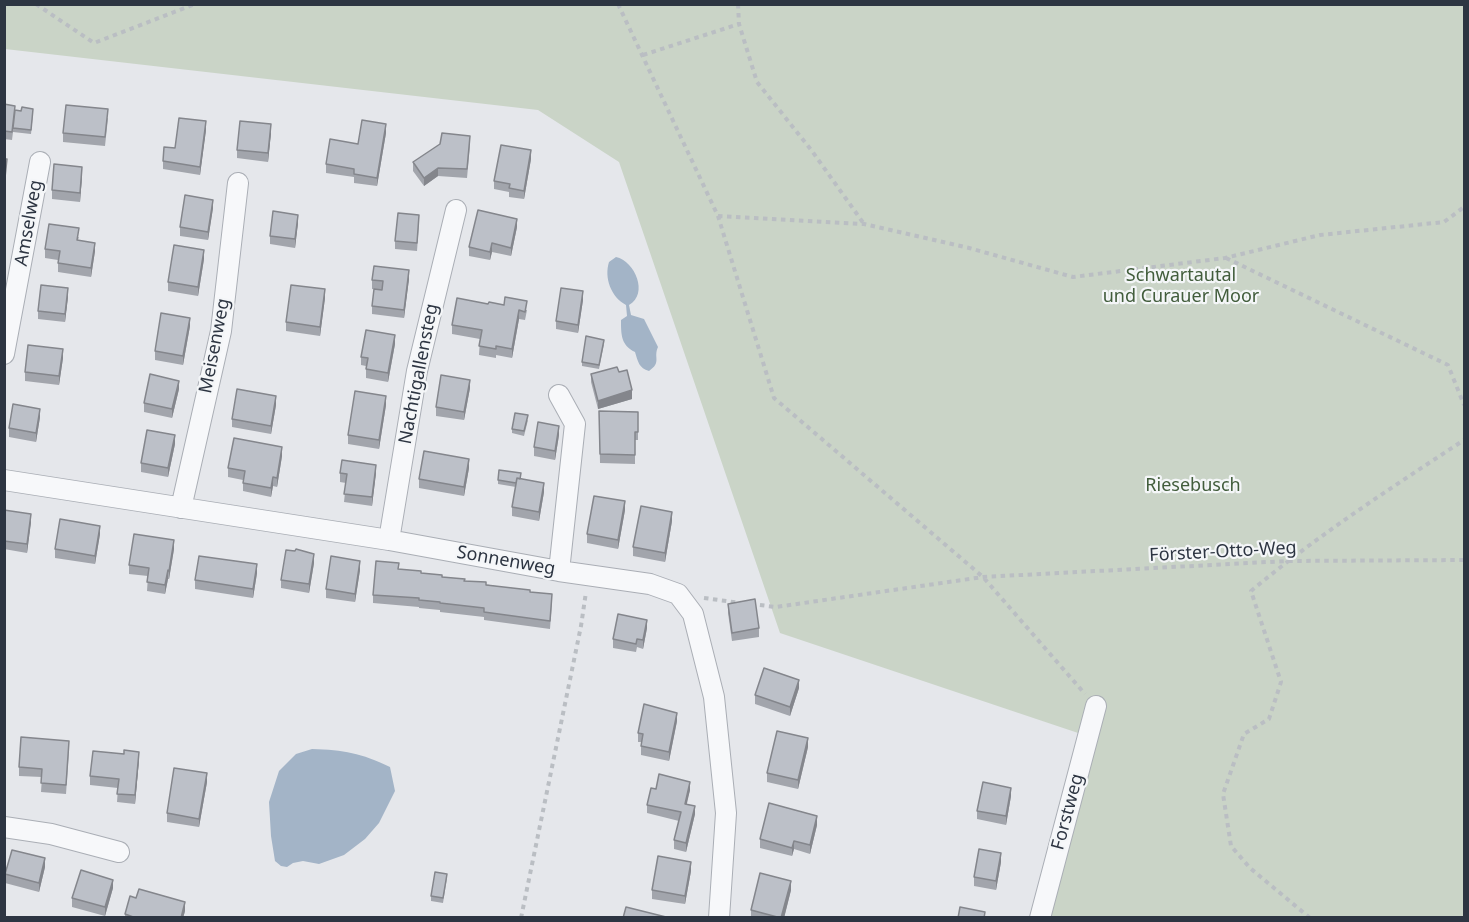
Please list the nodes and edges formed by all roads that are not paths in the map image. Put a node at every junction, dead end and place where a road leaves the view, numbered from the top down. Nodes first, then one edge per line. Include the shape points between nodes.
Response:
1 (40, 162) dead end
2 (238, 183) dead end
3 (456, 210) dead end
4 (4, 354) edge
5 (559, 396) dead end
6 (4, 480) edge
7 (181, 508) junction
8 (389, 540) junction
9 (559, 571) junction
10 (1096, 706) road end
11 (4, 826) edge
12 (119, 852) dead end
13 (719, 918) edge
14 (1040, 918) edge

1 - 4 street, Amselweg
2 - 7 street, Meisenweg via 222,331
3 - 8 street, Nachtigallensteg via 417,370
5 - 9 street via 575,424
6 - 7 street, Sonnenweg
7 - 8 street, Sonnenweg
8 - 9 street, Sonnenweg
9 - 13 street, Sonnenweg via 650,584 678,594 693,614 714,697 726,813
10 - 14 street, Forstweg
11 - 12 street

